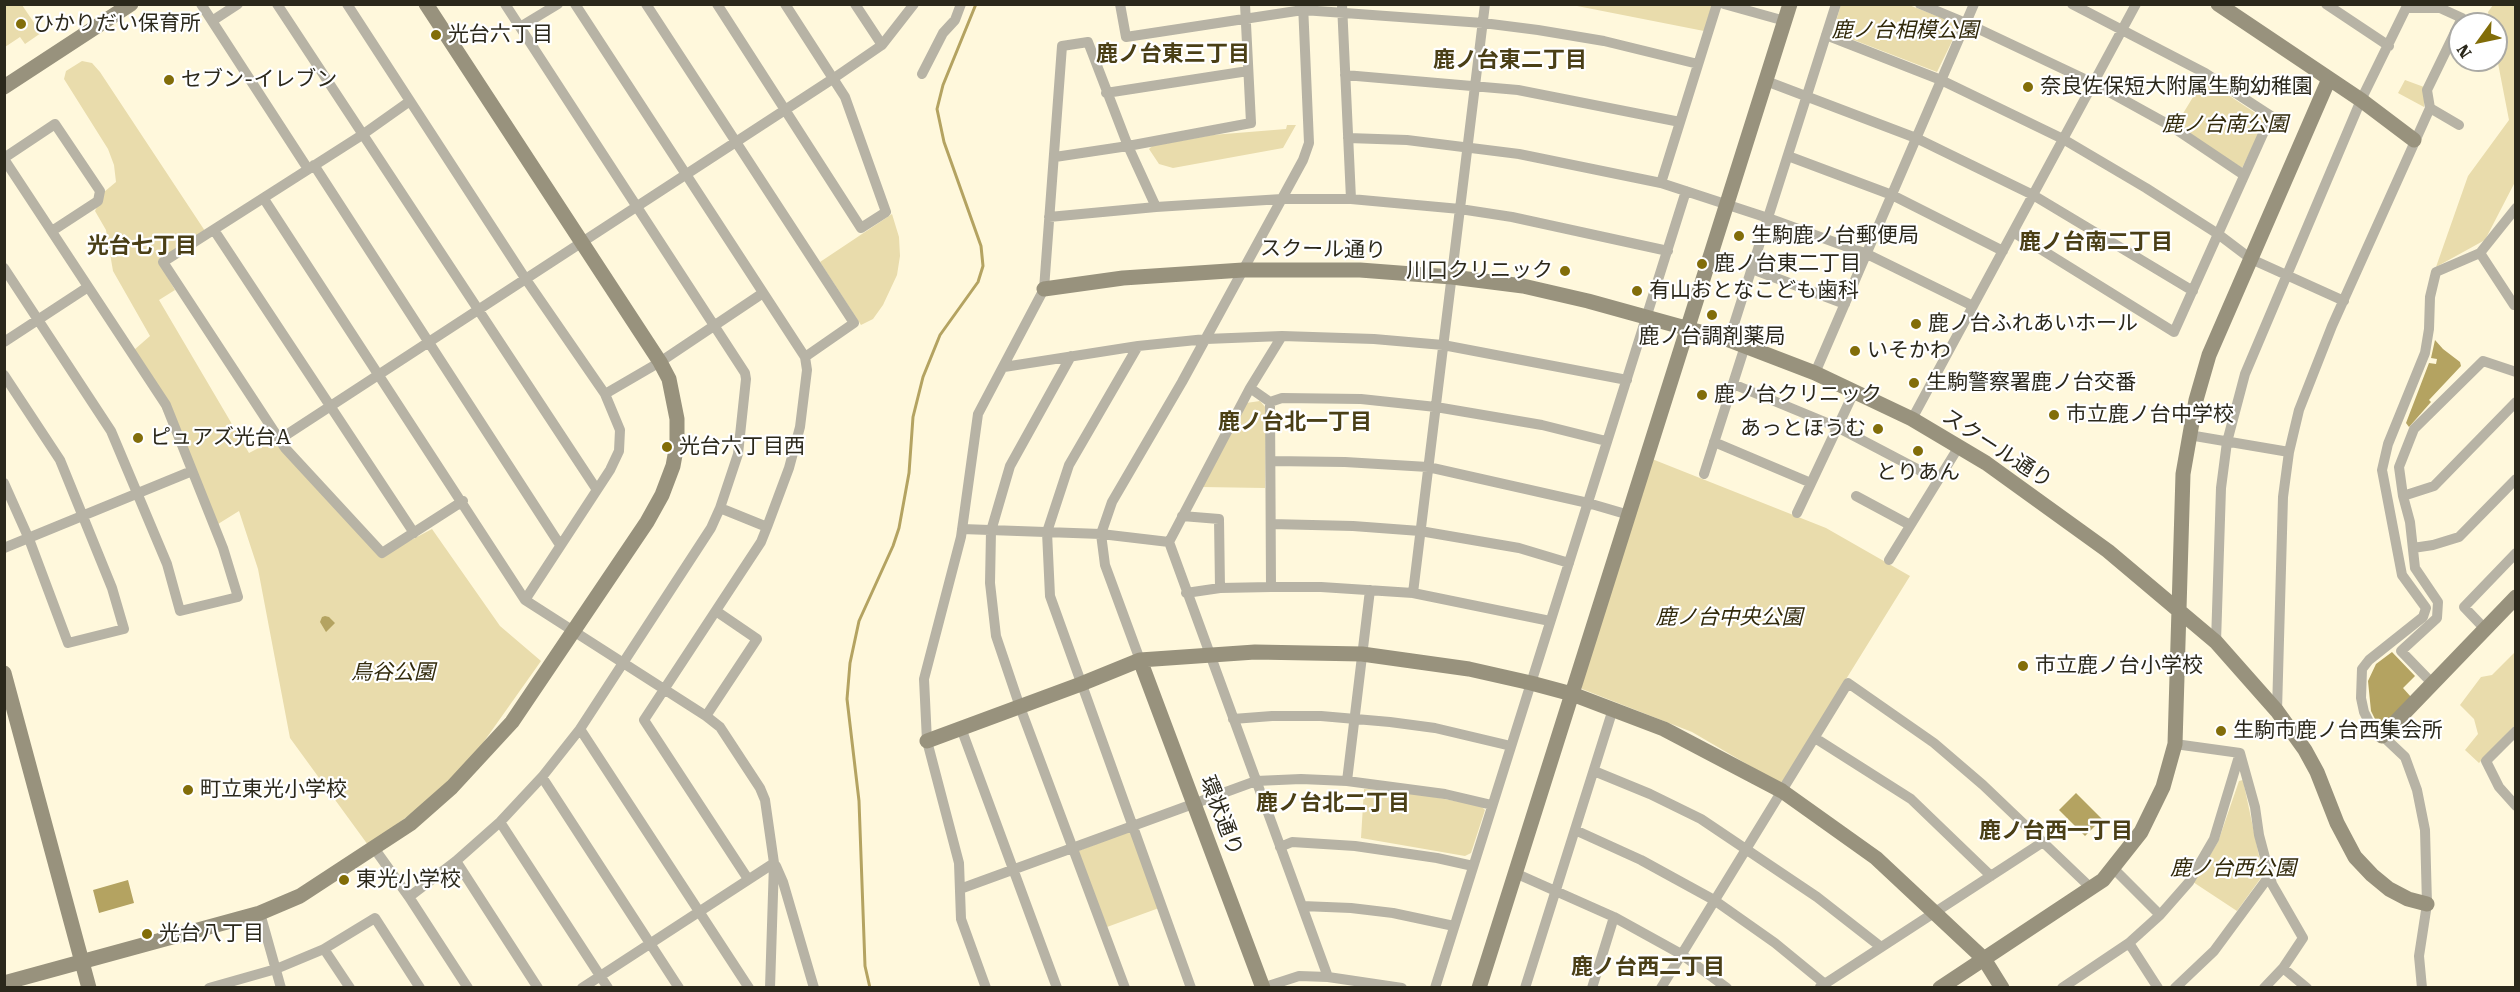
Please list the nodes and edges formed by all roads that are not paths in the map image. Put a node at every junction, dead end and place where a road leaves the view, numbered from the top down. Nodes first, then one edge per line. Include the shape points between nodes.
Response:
1 (131, 4) edge
2 (201, 4) edge
3 (238, 4) edge
4 (277, 4) edge
5 (348, 4) edge
6 (426, 4) edge
7 (505, 4) edge
8 (558, 4) edge
9 (575, 4) edge
10 (646, 4) edge
11 (717, 4) edge
12 (785, 4) edge
13 (855, 4) edge
14 (914, 4) edge
15 (961, 4) edge
16 (1120, 4) edge
17 (1245, 4) edge
18 (1485, 4) edge
19 (1717, 4) edge
20 (1724, 4) edge
21 (1790, 4) edge
22 (1836, 4) edge
23 (1920, 4) edge
24 (1974, 4) edge
25 (2072, 4) edge
26 (2136, 4) edge
27 (2218, 4) edge
28 (2326, 4) edge
29 (2407, 6) edge
30 (1303, 7) edge
31 (1342, 8) edge
32 (2451, 8) edge
33 (1246, 18) junction
34 (212, 21) junction
35 (1785, 21) junction
36 (1483, 23) junction
37 (1966, 23) junction
38 (520, 27) junction
39 (2122, 29) junction
40 (1826, 35) junction
41 (882, 45) junction
42 (2389, 46) junction
43 (1698, 64) junction
44 (1248, 71) junction
45 (922, 74) dead end
46 (1345, 75) junction
47 (834, 78) junction
48 (2329, 79) junction
49 (1941, 80) junction
50 (1766, 81) junction
51 (2093, 83) junction
52 (1475, 85) junction
53 (4, 87) edge
54 (1106, 93) junction
55 (1807, 95) junction
56 (2361, 100) junction
57 (410, 101) junction
58 (2430, 108) junction
59 (784, 110) junction
60 (1680, 122) junction
61 (2459, 125) dead end
62 (362, 135) junction
63 (1348, 138) junction
64 (1916, 138) junction
65 (2063, 139) junction
66 (2414, 140) junction
67 (735, 142) junction
68 (1128, 146) junction
69 (1468, 147) junction
70 (1788, 156) junction
71 (1055, 157) junction
72 (4, 158) edge
73 (311, 167) junction
74 (686, 174) junction
75 (2244, 175) junction
76 (1661, 183) junction
77 (1686, 191) junction
78 (1892, 195) junction
79 (2033, 195) junction
80 (264, 199) junction
81 (1282, 200) junction
82 (1351, 200) junction
83 (636, 206) junction
84 (1726, 206) junction
85 (1156, 207) junction
86 (2516, 208) edge
87 (1460, 209) junction
88 (1049, 218) junction
89 (1768, 218) junction
90 (214, 230) junction
91 (52, 231) junction
92 (2013, 232) junction
93 (2218, 234) junction
94 (580, 243) junction
95 (1668, 251) junction
96 (2003, 251) junction
97 (2480, 253) junction
98 (1867, 254) junction
99 (2251, 259) junction
100 (4, 268) edge
101 (1752, 269) junction
102 (1243, 270) junction
103 (2287, 274) junction
104 (1452, 277) junction
105 (525, 278) junction
106 (88, 287) junction
107 (1044, 289) junction
108 (2193, 291) junction
109 (764, 293) junction
110 (2344, 300) junction
111 (1845, 304) junction
112 (2514, 305) edge
113 (1973, 306) junction
114 (477, 310) junction
115 (1647, 316) junction
116 (39, 321) junction
117 (714, 326) junction
118 (1688, 328) junction
119 (1282, 336) junction
120 (1206, 339) junction
121 (1729, 340) junction
122 (4, 342) edge
123 (427, 342) junction
124 (1443, 345) junction
125 (1138, 346) junction
126 (1745, 346) junction
127 (1071, 356) junction
128 (805, 357) junction
129 (660, 362) junction
130 (1004, 367) junction
131 (2516, 372) edge
132 (1815, 373) junction
133 (378, 374) junction
134 (4, 375) edge
135 (1627, 380) junction
136 (1733, 384) junction
137 (1250, 388) junction
138 (1854, 392) junction
139 (605, 394) junction
140 (1270, 402) junction
141 (2516, 402) edge
142 (329, 406) junction
143 (1436, 407) junction
144 (1912, 419) junction
145 (1837, 427) junction
146 (2189, 435) junction
147 (280, 439) junction
148 (1606, 441) junction
149 (1714, 442) junction
150 (2227, 442) junction
151 (1958, 448) junction
152 (2289, 452) junction
153 (1271, 461) junction
154 (1428, 467) junction
155 (192, 471) junction
156 (1704, 474) dead end
157 (2516, 479) edge
158 (1938, 480) junction
159 (4, 483) edge
160 (1811, 483) junction
161 (597, 490) junction
162 (138, 494) junction
163 (1856, 496) dead end
164 (2403, 496) junction
165 (463, 501) junction
166 (1588, 502) junction
167 (720, 508) junction
168 (1797, 513) dead end
169 (1629, 514) junction
170 (83, 516) junction
171 (1182, 516) junction
172 (1271, 524) junction
173 (1911, 525) junction
174 (767, 527) junction
175 (962, 529) junction
176 (991, 531) junction
177 (1420, 531) junction
178 (1047, 532) junction
179 (414, 533) junction
180 (1101, 534) junction
181 (29, 539) junction
182 (1169, 542) junction
183 (560, 545) junction
184 (4, 548) edge
185 (2413, 548) junction
186 (2516, 553) edge
187 (1889, 560) dead end
188 (1569, 563) junction
189 (1271, 587) junction
190 (1220, 588) junction
191 (1370, 590) junction
192 (1186, 593) junction
193 (1413, 593) junction
194 (2516, 597) edge
195 (525, 600) junction
196 (716, 611) junction
197 (2179, 612) junction
198 (1550, 621) junction
199 (2485, 629) junction
200 (573, 630) junction
201 (2216, 642) junction
202 (1362, 654) junction
203 (1209, 656) junction
204 (1140, 660) junction
205 (623, 663) junction
206 (4, 673) edge
207 (1531, 683) junction
208 (2432, 683) junction
209 (1081, 684) junction
210 (664, 690) junction
211 (1572, 694) junction
212 (1020, 707) junction
213 (1613, 709) junction
214 (2277, 711) junction
215 (706, 716) junction
216 (1233, 719) junction
217 (1355, 719) junction
218 (961, 728) junction
219 (580, 729) junction
220 (2516, 731) edge
221 (2382, 736) junction
222 (1815, 738) junction
223 (927, 741) junction
224 (2175, 744) junction
225 (1511, 746) junction
226 (2240, 753) junction
227 (1593, 771) junction
228 (542, 777) junction
229 (1256, 781) junction
230 (1347, 781) junction
231 (1782, 791) junction
232 (1193, 804) junction
233 (1492, 805) junction
234 (2516, 806) edge
235 (500, 822) junction
236 (1132, 826) junction
237 (1575, 830) junction
238 (2043, 842) junction
239 (1280, 847) junction
240 (374, 848) junction
241 (1073, 848) junction
242 (1747, 848) junction
243 (456, 861) junction
244 (774, 862) junction
245 (1473, 866) junction
246 (2113, 868) junction
247 (1014, 870) junction
248 (1515, 873) junction
249 (2270, 875) junction
250 (1990, 876) junction
251 (748, 879) junction
252 (2091, 888) junction
253 (960, 889) junction
254 (1556, 890) junction
255 (410, 897) junction
256 (1714, 900) junction
257 (2427, 904) junction
258 (1302, 906) junction
259 (698, 911) junction
260 (1935, 912) junction
261 (261, 913) junction
262 (2160, 915) junction
263 (1614, 917) junction
264 (1454, 926) junction
265 (649, 943) junction
266 (2129, 943) junction
267 (1881, 947) junction
268 (324, 949) junction
269 (1681, 954) junction
270 (1984, 959) junction
271 (84, 962) junction
272 (2283, 968) junction
273 (276, 969) junction
274 (601, 976) junction
275 (1328, 977) junction
276 (4, 983) edge
277 (221, 986) edge
278 (1822, 986) edge
279 (89, 987) edge
280 (209, 987) edge
281 (281, 987) edge
282 (350, 987) edge
283 (420, 987) edge
284 (468, 987) edge
285 (538, 987) edge
286 (582, 987) edge
287 (608, 987) edge
288 (679, 987) edge
289 (749, 987) edge
290 (770, 987) edge
291 (814, 987) edge
292 (986, 987) edge
293 (1057, 987) edge
294 (1125, 987) edge
295 (1191, 987) edge
296 (1263, 987) edge
297 (1402, 987) edge
298 (1435, 987) edge
299 (1479, 987) edge
300 (1525, 987) edge
301 (1592, 987) edge
302 (1660, 987) edge
303 (1727, 987) edge
304 (1940, 987) edge
305 (2002, 987) edge
306 (2062, 987) edge
307 (2158, 987) edge
308 (2175, 987) edge
309 (2264, 987) edge
310 (2307, 987) edge
311 (2422, 987) edge

1 - 53 street
2 - 34 street
3 - 34 street
4 - 62 street
5 - 57 street
6 - 94 street
7 - 38 street
8 - 38 street
9 - 74 street
10 - 67 street
11 - 59 street
12 - 47 street
13 - 41 street
14 - 41 street
15 - 45 street
16 - 33 street via 1126,36
17 - 33 street
18 - 36 street
19 - 43 street
20 - 35 street
21 - 35 street
22 - 40 street
23 - 37 street
24 - 37 street
25 - 39 street
26 - 39 street
27 - 48 street
28 - 42 street
29 - 32 street
29 - 42 street
30 - 31 street
30 - 33 street
30 - 81 street via 1309,143
31 - 36 street
31 - 46 street
32 - 58 street via 2462,18 2427,90
33 - 44 street
34 - 73 street
35 - 50 street
36 - 43 street via 1604,41
36 - 52 street
37 - 49 street
37 - 51 street
38 - 83 street
39 - 51 street
39 - 75 street via 2205,73 2271,116
40 - 49 street
40 - 55 street
41 - 47 street
42 - 56 street
43 - 60 street
44 - 54 street
44 - 68 street via 1251,123
46 - 52 street
46 - 63 street
47 - 59 street
47 - 59 street via 845,97 886,212 861,228
48 - 56 street
48 - 99 street
49 - 64 street
49 - 65 street
50 - 55 street
50 - 84 street
51 - 65 street
51 - 75 street via 2171,126
52 - 60 street via 1575,100
52 - 69 street
54 - 68 street
54 - 71 street via 1088,42 1062,46
55 - 64 street
55 - 70 street
56 - 66 street
56 - 103 street
57 - 62 street
57 - 105 street
58 - 61 street
58 - 66 street
59 - 67 street
60 - 76 street
62 - 73 street
62 - 114 street
63 - 69 street
63 - 82 street
64 - 78 street
64 - 79 street
65 - 79 street
65 - 93 street
66 - 110 street
67 - 74 street
67 - 128 street via 854,323
68 - 71 street
68 - 85 street
69 - 76 street
69 - 87 street
70 - 78 street
70 - 89 street
71 - 88 street
72 - 91 street
72 - 91 street via 55,124 100,191 98,201
73 - 80 street
73 - 123 street
74 - 83 street
74 - 109 street
75 - 93 street
76 - 77 street
77 - 84 street
77 - 95 street
78 - 96 street
78 - 98 street
79 - 92 street
79 - 108 street
80 - 90 street
80 - 133 street
81 - 82 street
81 - 85 street
81 - 102 street
82 - 87 street
83 - 94 street
83 - 117 street
84 - 89 street
84 - 118 street
85 - 88 street
86 - 97 street
87 - 95 street via 1568,227
87 - 104 street
88 - 107 street
89 - 98 street
89 - 101 street
90 - 142 street
90 - 147 street via 163,262
91 - 106 street
92 - 96 street
92 - 108 street via 2174,332
93 - 99 street
93 - 108 street
94 - 105 street
94 - 129 street
95 - 115 street
96 - 113 street
97 - 112 street
97 - 221 street via 2436,272 2425,353 2388,444 2382,470 2402,575 2426,608 2423,617 2362,669 2364,712
98 - 111 street
98 - 113 street
99 - 103 street
99 - 146 street via 2209,355
100 - 116 street
101 - 111 street
101 - 121 street
102 - 104 street, スクール通り via 1360,270
102 - 107 street, スクール通り via 1123,278
102 - 120 street
103 - 110 street
103 - 150 street via 2245,374
104 - 115 street, スクール通り via 1523,286
104 - 124 street
105 - 114 street
105 - 139 street
106 - 116 street
106 - 155 street via 165,405
107 - 130 street
109 - 117 street
109 - 128 street
110 - 152 street via 2302,401
111 - 132 street
113 - 144 street
114 - 123 street
114 - 161 street
115 - 118 street, スクール通り
115 - 135 street
116 - 122 street
116 - 162 street via 111,431
117 - 129 street
117 - 167 street via 746,373 738,454
118 - 121 street, スクール通り
118 - 169 street
119 - 120 street
119 - 124 street
119 - 137 street
120 - 125 street
120 - 180 street via 1112,502
121 - 126 street, スクール通り
123 - 133 street
123 - 183 street
124 - 135 street
124 - 143 street
125 - 127 street
125 - 178 street via 1069,465
126 - 132 street, スクール通り
126 - 136 street
127 - 130 street
127 - 176 street via 1010,465
128 - 174 street via 800,427
129 - 139 street
129 - 200 street via 669,379 677,419 673,466 647,522
130 - 175 street via 978,414
131 - 164 street via 2483,361 2414,429 2399,467
132 - 138 street, スクール通り
133 - 142 street
133 - 165 street
134 - 170 street via 60,460
135 - 148 street
136 - 145 street
136 - 149 street
137 - 140 street
137 - 171 street
138 - 144 street, スクール通り
138 - 145 street
139 - 161 street via 620,430 620,451
140 - 143 street via 1282,398 1361,399
140 - 153 street
141 - 164 street via 2434,486
142 - 147 street
142 - 179 street
143 - 148 street via 1542,425
143 - 154 street
144 - 151 street, スクール通り
145 - 158 street
145 - 160 street
146 - 150 street
146 - 197 street via 2183,474
147 - 179 street via 382,553
148 - 166 street
149 - 156 street
149 - 160 street
150 - 152 street
150 - 201 street via 2221,488
151 - 158 street
151 - 197 street, スクール通り via 1986,463 2108,551
152 - 214 street via 2283,497
153 - 154 street
153 - 172 street
154 - 166 street
154 - 177 street
155 - 162 street
155 - 162 street via 238,597 180,611 167,564
157 - 185 street via 2459,537
158 - 173 street
159 - 181 street
160 - 168 street
161 - 183 street
162 - 170 street
163 - 173 street
164 - 185 street
165 - 179 street
165 - 195 street
166 - 169 street
166 - 188 street
167 - 174 street
167 - 205 street
169 - 211 street
170 - 181 street
170 - 181 street via 124,628 68,643
171 - 182 street
171 - 190 street via 1219,519
172 - 177 street
172 - 189 street
173 - 187 street
174 - 196 street
175 - 176 street
175 - 223 street via 924,679
176 - 178 street
176 - 212 street via 990,583 996,636
177 - 188 street via 1519,549
177 - 193 street
178 - 180 street
178 - 209 street via 1050,596
180 - 182 street
180 - 204 street via 1106,565
181 - 184 street
182 - 192 street
183 - 195 street
185 - 208 street via 2415,568 2435,595 2437,618 2401,651
186 - 199 street via 2464,608
188 - 198 street
189 - 190 street
189 - 191 street
190 - 192 street
191 - 193 street
191 - 202 street
192 - 203 street
193 - 198 street
194 - 199 street
195 - 200 street
196 - 210 street
196 - 215 street via 757,639
197 - 201 street, スクール通り
197 - 224 street
198 - 207 street
199 - 208 street
200 - 205 street
200 - 240 street via 512,722 484,754 410,824
201 - 214 street, スクール通り
202 - 203 street via 1255,652
202 - 207 street via 1469,669
202 - 217 street
203 - 204 street
203 - 216 street
204 - 209 street
204 - 232 street, 環状通り
205 - 210 street
205 - 219 street
206 - 271 street
207 - 211 street
207 - 225 street
208 - 221 street
209 - 212 street
209 - 236 street
210 - 215 street
210 - 251 street via 644,720
211 - 213 street
211 - 248 street
212 - 218 street
212 - 241 street
213 - 227 street
213 - 231 street via 1664,729
214 - 257 street, スクール通り via 2317,772 2355,857 2389,889
215 - 244 street via 720,727 760,789
216 - 217 street
216 - 229 street
217 - 225 street via 1435,728
217 - 230 street
218 - 223 street
218 - 247 street
219 - 228 street
219 - 259 street
220 - 234 street via 2486,761 2499,787
221 - 257 street via 2405,757 2417,790 2425,830
222 - 231 street
222 - 238 street via 1848,683 1934,743
222 - 250 street via 1911,800
223 - 253 street via 959,863
224 - 226 street
224 - 246 street via 2151,816
225 - 233 street
226 - 249 street
226 - 262 street via 2214,839 2189,882
227 - 237 street
227 - 242 street via 1701,819
228 - 235 street
228 - 265 street
229 - 230 street
229 - 232 street
229 - 239 street
230 - 233 street via 1445,794
231 - 242 street
231 - 260 street via 1876,858
232 - 236 street
232 - 296 street, 環状通り
233 - 245 street
235 - 243 street
235 - 274 street
236 - 241 street
236 - 295 street
237 - 254 street
237 - 256 street
238 - 250 street
238 - 252 street
239 - 245 street via 1292,842 1355,846
239 - 258 street
240 - 255 street
240 - 261 street via 300,896
241 - 247 street
241 - 294 street
242 - 256 street
242 - 267 street
243 - 255 street
243 - 285 street
244 - 251 street
244 - 290 street
244 - 291 street
245 - 264 street
246 - 252 street
246 - 262 street
247 - 253 street
247 - 293 street
248 - 254 street
248 - 299 street
249 - 272 street via 2303,938
249 - 308 street via 2214,951
250 - 260 street
251 - 259 street
252 - 270 street
253 - 292 street via 961,919
254 - 263 street
254 - 300 street
255 - 284 street
256 - 269 street
256 - 278 street via 1775,943
257 - 311 street via 2419,956
258 - 264 street via 1351,908
258 - 275 street
259 - 265 street
259 - 289 street
260 - 267 street
260 - 270 street
261 - 271 street
261 - 273 street
262 - 266 street
263 - 269 street
263 - 301 street
264 - 298 street
265 - 274 street
265 - 288 street
266 - 306 street
266 - 307 street
267 - 278 street
268 - 273 street
268 - 282 street
268 - 283 street via 375,918
269 - 302 street
269 - 303 street
270 - 304 street
270 - 305 street
271 - 276 street
271 - 279 street
272 - 309 street
272 - 310 street
273 - 277 street
273 - 281 street
274 - 286 street
274 - 287 street
275 - 296 street via 1299,976
275 - 297 street
277 - 280 street

